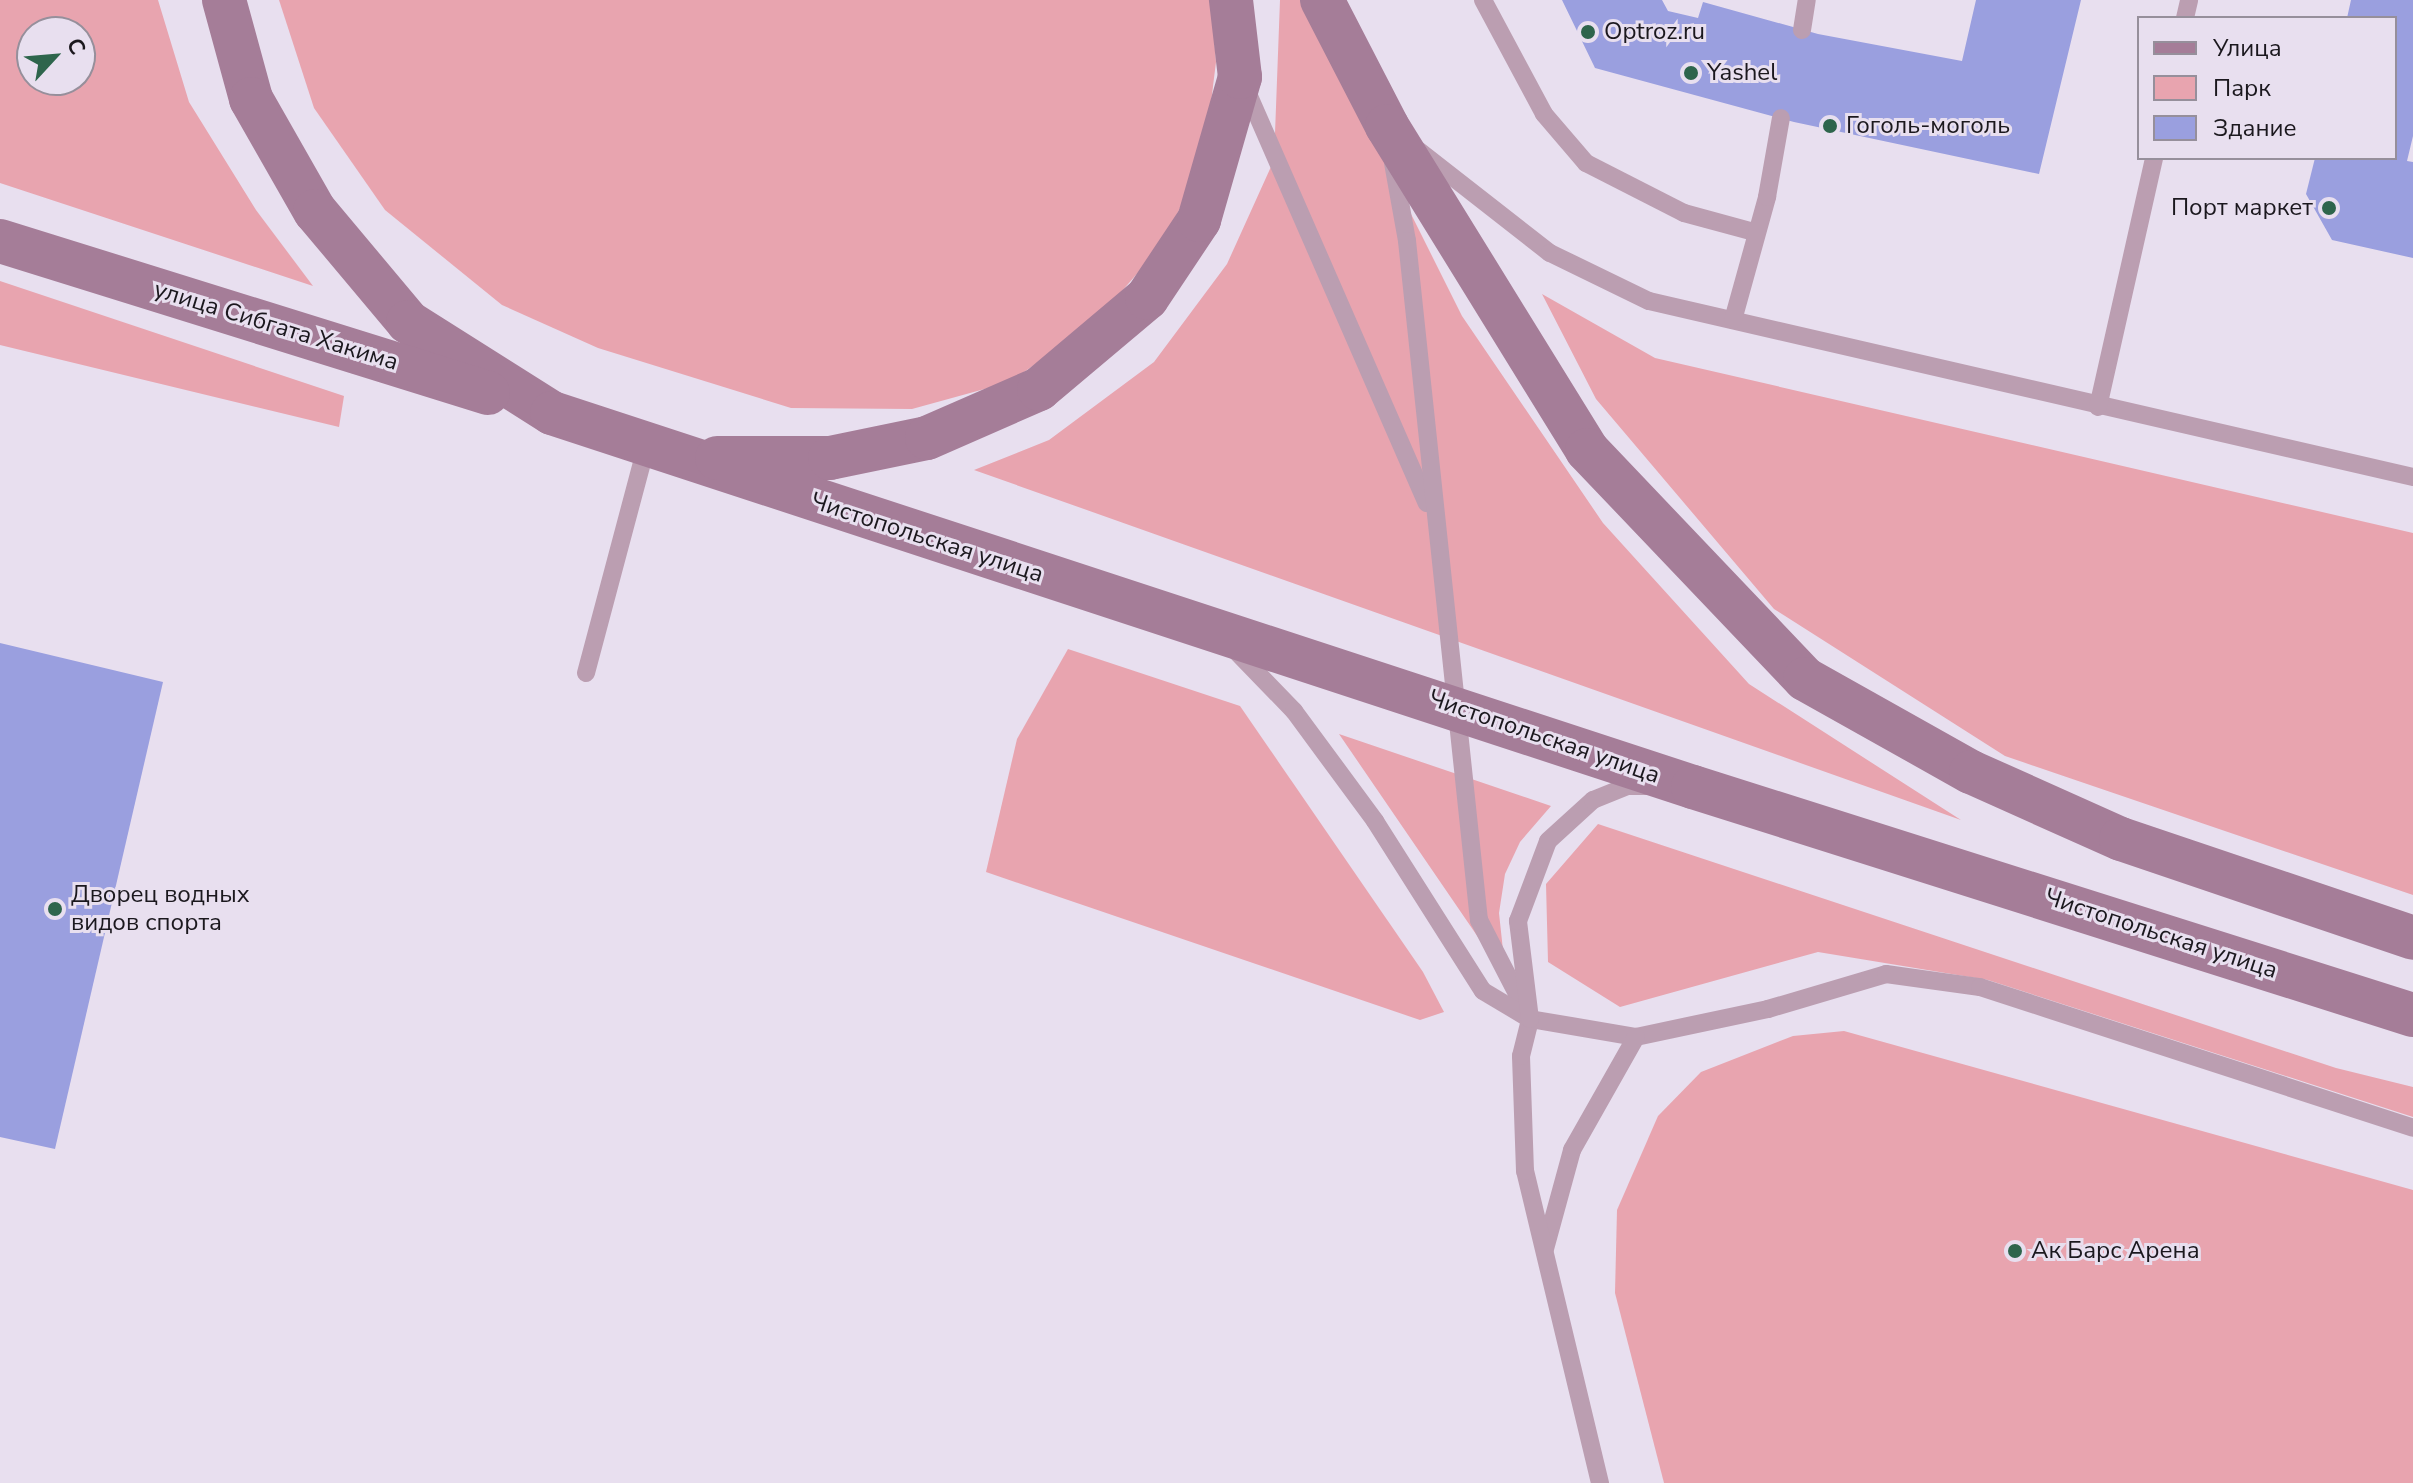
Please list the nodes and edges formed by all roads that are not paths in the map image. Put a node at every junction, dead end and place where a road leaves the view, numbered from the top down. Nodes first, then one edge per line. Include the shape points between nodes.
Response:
1 (224, 0) edge
2 (1231, 0) edge
3 (1322, 0) edge
4 (1483, 0) edge
5 (1807, 0) edge
6 (1802, 30) dead end
7 (1240, 77) junction
8 (1781, 118) dead end
9 (1387, 126) junction
10 (2154, 160) edge
11 (1754, 232) junction
12 (0, 241) edge
13 (1733, 320) junction
14 (2098, 407) junction
15 (552, 413) junction
16 (660, 453) junction
17 (2413, 477) edge
18 (1434, 519) junction
19 (1214, 629) junction
20 (586, 673) dead end
21 (1454, 706) junction
22 (1693, 787) junction
23 (2413, 938) edge
24 (2413, 1015) edge
25 (1530, 1019) junction
26 (1636, 1037) junction
27 (2413, 1128) edge
28 (1544, 1251) junction
29 (1600, 1483) edge

1 - 15 main road, Чистопольская улица via 251,99 315,211 408,322
2 - 7 main road, Чистопольская улица
3 - 9 main road
4 - 11 lane via 1544,114 1586,163 1684,213
5 - 6 lane
7 - 16 main road, Чистопольская улица via 1199,220 1147,298 1039,389 927,438 830,458
7 - 18 lane
8 - 11 lane via 1767,197
9 - 13 lane via 1550,253 1649,301
9 - 18 lane via 1407,241
9 - 23 main road via 1587,450 1805,679 1971,772 2121,839
10 - 14 lane
11 - 13 lane
12 - 15 main road, улица Сибгата Хакима
13 - 14 lane
14 - 17 lane
15 - 16 main road, Чистопольская улица
16 - 19 main road, Чистопольская улица
16 - 20 lane
18 - 21 lane
19 - 21 main road, Чистопольская улица
19 - 25 lane via 1294,711 1375,821 1483,991
21 - 22 main road, Чистопольская улица
21 - 25 lane via 1479,920
22 - 24 main road, Чистопольская улица
22 - 25 lane via 1628,786 1593,800 1548,841 1518,921
25 - 26 lane
25 - 28 lane via 1521,1056 1525,1171
26 - 27 lane via 1768,1009 1886,974 1980,987
26 - 28 lane via 1572,1150
28 - 29 lane

